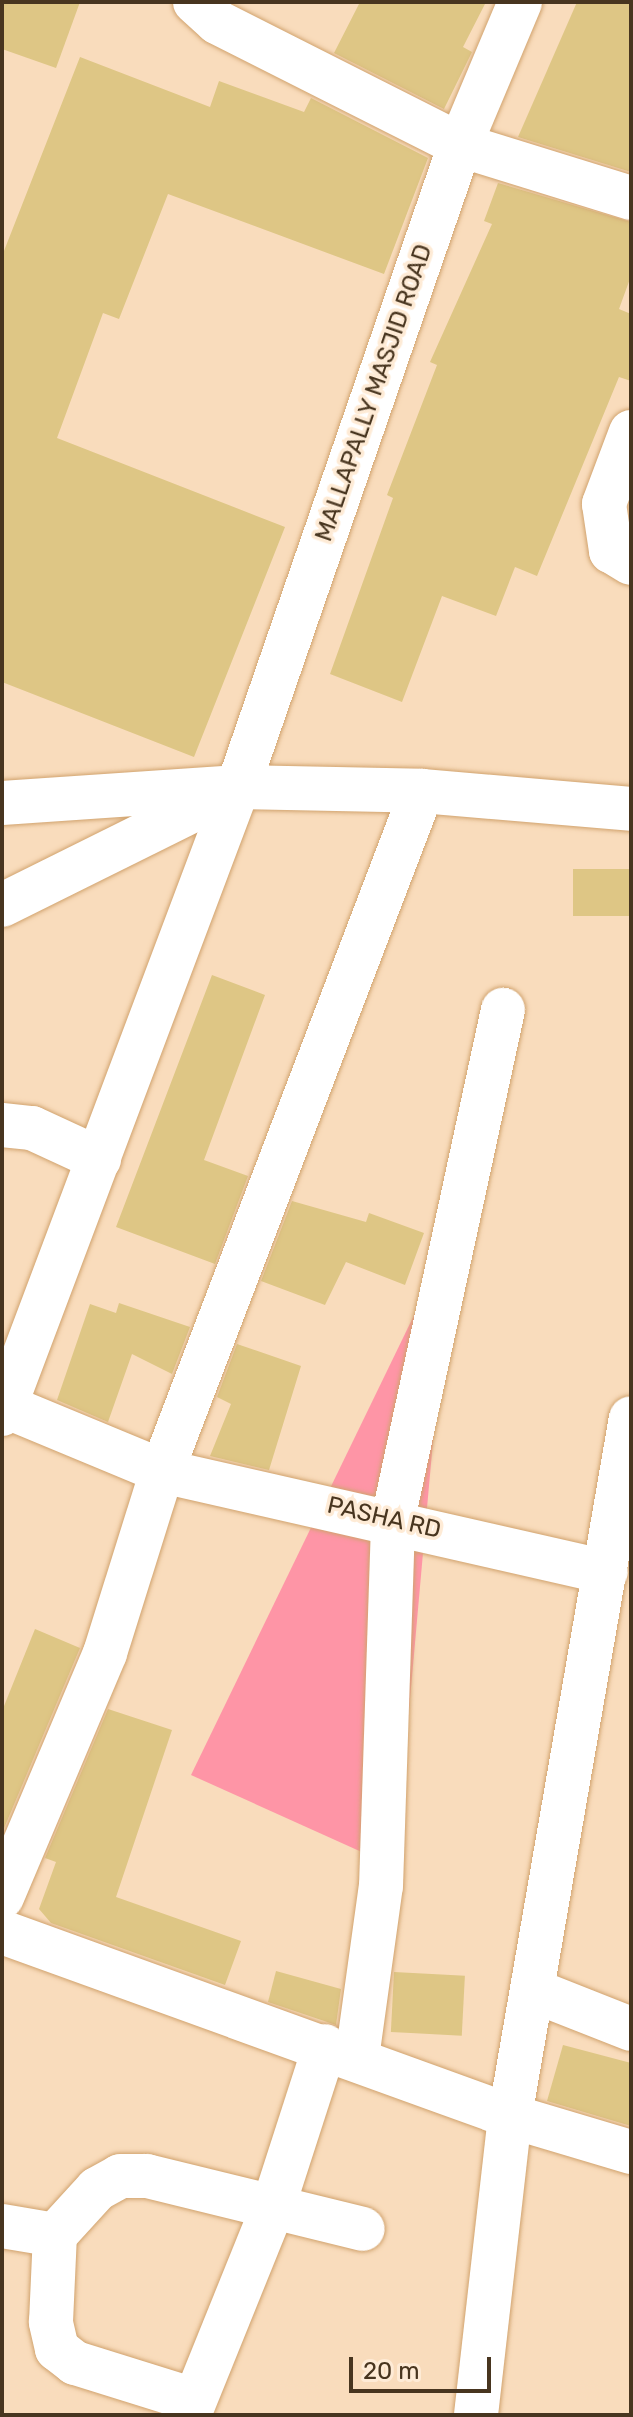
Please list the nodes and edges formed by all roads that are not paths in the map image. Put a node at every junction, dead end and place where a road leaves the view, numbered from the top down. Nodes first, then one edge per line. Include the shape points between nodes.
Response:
1 (520, 2) edge
2 (214, 9) edge
3 (460, 145) junction
4 (631, 198) edge
5 (631, 432) edge
6 (631, 563) edge
7 (238, 787) junction
8 (422, 791) junction
9 (2, 803) edge
10 (631, 809) edge
11 (2, 905) edge
12 (503, 1010) dead end
13 (2, 1125) edge
14 (99, 1159) junction
15 (3, 1410) edge
16 (631, 1418) edge
17 (162, 1471) junction
18 (393, 1519) junction
19 (606, 1572) junction
20 (2, 1897) edge
21 (2, 1932) edge
22 (532, 1990) junction
23 (631, 2029) edge
24 (341, 2052) junction
25 (510, 2116) junction
26 (631, 2152) edge
27 (273, 2207) junction
28 (2, 2226) edge
29 (363, 2229) dead end
30 (55, 2235) junction
31 (191, 2407) edge
32 (476, 2415) edge

1 - 3 street, MALLAPALLY MASJID ROAD
2 - 3 street
3 - 4 street
3 - 7 street, MALLAPALLY MASJID ROAD
5 - 6 street via 604,504 611,551
7 - 8 street
7 - 9 street
7 - 11 street
7 - 14 street, MALLAPALLY MASJID ROAD
8 - 10 street
8 - 17 street
12 - 18 street
13 - 14 street via 32,1128
14 - 15 street, MALLAPALLY MASJID ROAD
15 - 17 street, PASHA RD
16 - 19 street
17 - 18 street, PASHA RD
17 - 20 street via 105,1653
18 - 19 street, PASHA RD
18 - 24 street via 381,1886
19 - 22 street
21 - 24 street
22 - 23 street
22 - 25 street
24 - 25 street
24 - 27 street
25 - 26 street
25 - 32 street
27 - 29 street
27 - 30 street via 147,2176 120,2176 97,2189
27 - 31 street
28 - 30 street
30 - 31 street via 51,2322 57,2349 75,2363

